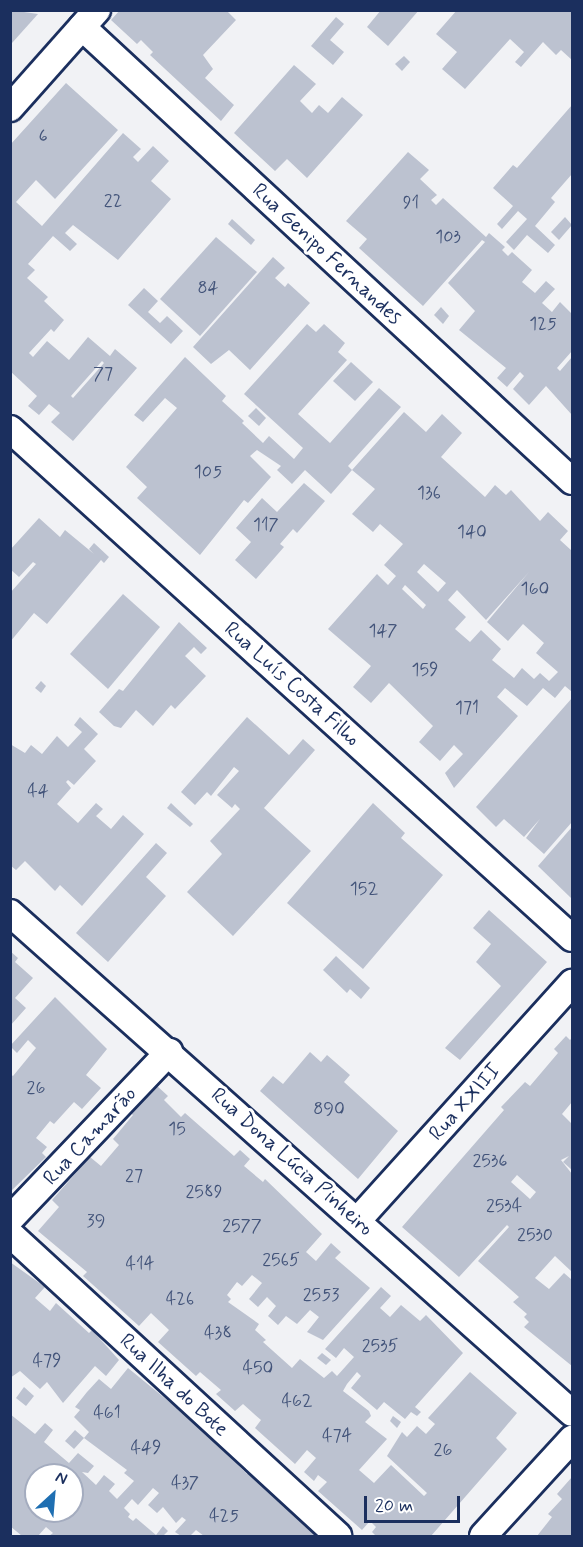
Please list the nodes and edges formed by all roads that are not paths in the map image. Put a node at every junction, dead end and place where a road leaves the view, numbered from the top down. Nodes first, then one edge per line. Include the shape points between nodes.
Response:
1 (89, 19) edge
2 (10, 108) edge
3 (10, 429) edge
4 (573, 481) edge
5 (10, 913) edge
6 (573, 938) edge
7 (573, 983) edge
8 (169, 1052) junction
9 (10, 1219) edge
10 (357, 1221) junction
11 (10, 1234) edge
12 (573, 1413) edge
13 (573, 1439) edge
14 (338, 1536) edge
15 (483, 1536) edge

1 - 2 street
1 - 4 street, Rua Genipo Fernandes
3 - 6 street, Rua Luís Costa Filho
5 - 8 street, Rua Dona Lúcia Pinheiro
7 - 10 street, Rua XXIII
8 - 9 street, Rua Camarão
8 - 10 street, Rua Dona Lúcia Pinheiro
10 - 12 street, Rua Dona Lúcia Pinheiro
11 - 14 street, Rua Ilha do Bote
13 - 15 street

